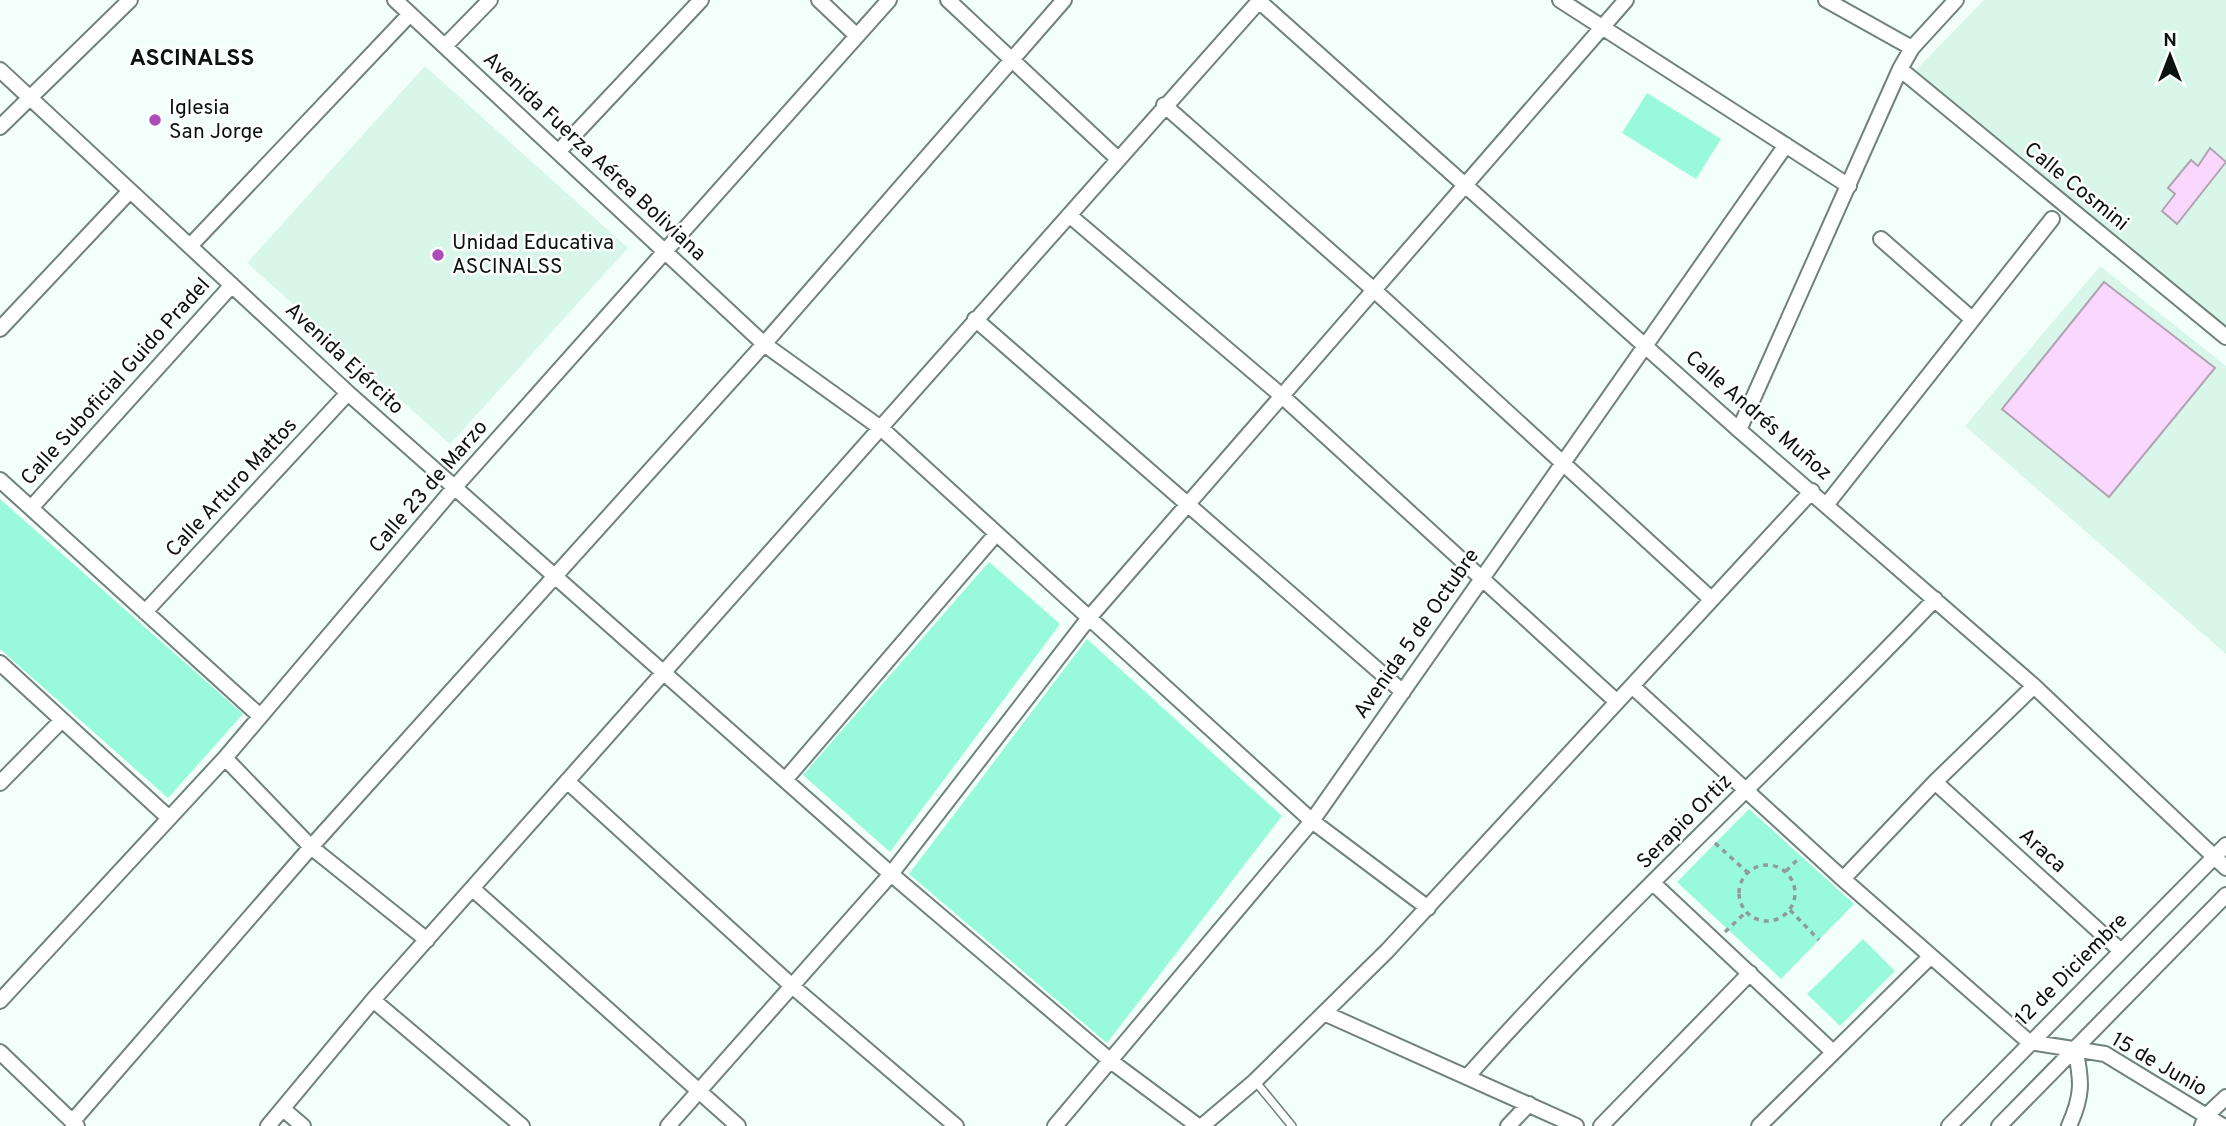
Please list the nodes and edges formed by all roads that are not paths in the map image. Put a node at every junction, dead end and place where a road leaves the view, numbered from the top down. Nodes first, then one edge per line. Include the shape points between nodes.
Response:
1 (130, 0) edge
2 (395, 0) edge
3 (490, 0) edge
4 (701, 0) edge
5 (819, 0) edge
6 (889, 0) edge
7 (948, 0) edge
8 (1064, 0) edge
9 (1560, 0) edge
10 (1626, 0) edge
11 (1826, 0) edge
12 (1956, 0) edge
13 (1259, 1) edge
14 (410, 14) junction
15 (1603, 26) junction
16 (857, 36) junction
17 (445, 46) junction
18 (1912, 48) junction
19 (1010, 60) junction
20 (1900, 69) junction
21 (0, 70) edge
22 (29, 96) junction
23 (1164, 105) junction
24 (0, 127) edge
25 (1786, 145) junction
26 (558, 152) junction
27 (1118, 159) junction
28 (1465, 185) junction
29 (1849, 186) junction
30 (130, 191) junction
31 (1069, 215) junction
32 (2052, 219) dead end
33 (1881, 239) dead end
34 (190, 246) junction
35 (666, 253) junction
36 (232, 285) junction
37 (1374, 290) junction
38 (975, 319) junction
39 (1972, 319) junction
40 (0, 329) edge
41 (2226, 337) edge
42 (764, 344) junction
43 (1646, 345) junction
44 (348, 393) junction
45 (1282, 396) junction
46 (882, 429) junction
47 (1739, 430) junction
48 (1562, 464) junction
49 (0, 480) edge
50 (454, 488) junction
51 (1812, 491) junction
52 (1827, 504) junction
53 (1188, 505) junction
54 (31, 508) junction
55 (996, 534) junction
56 (556, 576) junction
57 (1481, 580) junction
58 (1710, 598) junction
59 (1935, 598) junction
60 (145, 612) junction
61 (1088, 619) junction
62 (0, 663) edge
63 (665, 673) junction
64 (1632, 686) junction
65 (2034, 686) junction
66 (1402, 692) junction
67 (1617, 702) junction
68 (260, 716) junction
69 (62, 720) junction
70 (225, 758) junction
71 (785, 780) junction
72 (567, 781) junction
73 (1935, 782) junction
74 (0, 783) edge
75 (1746, 790) junction
76 (169, 818) junction
77 (1312, 821) junction
78 (311, 848) junction
79 (2221, 850) edge
80 (2226, 868) edge
81 (891, 874) junction
82 (1843, 879) junction
83 (1653, 883) junction
84 (474, 890) junction
85 (2226, 895) edge
86 (1428, 908) junction
87 (427, 940) junction
88 (2121, 951) junction
89 (1931, 956) junction
90 (1750, 973) junction
91 (792, 986) junction
92 (373, 1000) junction
93 (0, 1001) edge
94 (1324, 1013) junction
95 (2029, 1042) junction
96 (2075, 1048) junction
97 (0, 1052) edge
98 (1833, 1052) junction
99 (1112, 1062) junction
100 (1467, 1077) junction
101 (1255, 1082) junction
102 (699, 1091) junction
103 (2226, 1097) edge
104 (1529, 1104) junction
105 (283, 1109) junction
106 (2204, 1121) edge
107 (75, 1124) edge
108 (268, 1126) edge
109 (303, 1126) edge
110 (522, 1126) edge
111 (668, 1126) edge
112 (738, 1126) edge
113 (956, 1126) edge
114 (1055, 1126) edge
115 (1200, 1126) edge
116 (1292, 1126) edge
117 (1508, 1126) edge
118 (1576, 1126) edge
119 (1601, 1126) edge
120 (1759, 1126) edge
121 (1949, 1126) edge
122 (2000, 1126) edge
123 (2069, 1126) edge
124 (2223, 1126) edge

1 - 22 street
2 - 14 street, Avenida Fuerza Aérea Boliviana
3 - 17 street
4 - 26 street
5 - 16 street
6 - 16 street, Calle 23 de Marzo
7 - 19 street
8 - 19 street
9 - 15 street
10 - 15 street
11 - 18 street
12 - 18 street
13 - 23 street
13 - 28 street, Calle Andrés Muñoz
14 - 17 street, Avenida Fuerza Aérea Boliviana
14 - 34 street
15 - 25 street
15 - 28 street
16 - 35 street, Calle 23 de Marzo
17 - 26 street, Avenida Fuerza Aérea Boliviana
18 - 20 street
19 - 27 street
19 - 42 street
20 - 29 street
20 - 41 street, Calle Cosmini
21 - 22 street, Avenida Ejército
22 - 24 street
22 - 30 street, Avenida Ejército
23 - 27 street
23 - 37 street
25 - 29 street
25 - 43 street, Avenida 5 de Octubre
26 - 35 street, Avenida Fuerza Aérea Boliviana
27 - 31 street
28 - 37 street
28 - 43 street, Calle Andrés Muñoz
29 - 47 street
30 - 34 street, Avenida Ejército
30 - 40 street
31 - 38 street
31 - 45 street
32 - 39 street
33 - 39 street
34 - 36 street, Avenida Ejército
35 - 42 street, Avenida Fuerza Aérea Boliviana
35 - 50 street, Calle 23 de Marzo
36 - 44 street, Avenida Ejército
36 - 54 street, Calle Suboficial Guido Pradel
37 - 45 street
37 - 48 street
38 - 46 street
38 - 53 street
39 - 52 street
42 - 46 street, Avenida Fuerza Aérea Boliviana
42 - 56 street
43 - 47 street, Calle Andrés Muñoz
43 - 48 street, Avenida 5 de Octubre
44 - 50 street, Avenida Ejército
44 - 60 street, Calle Arturo Mattos
45 - 53 street
45 - 57 street
46 - 55 street, Avenida Fuerza Aérea Boliviana
46 - 63 street
47 - 51 street, Calle Andrés Muñoz
48 - 57 street, Avenida 5 de Octubre
48 - 58 street
49 - 54 street
50 - 56 street, Avenida Ejército
50 - 68 street, Calle 23 de Marzo
51 - 52 street, Calle Andrés Muñoz
51 - 58 street
52 - 59 street, Calle Andrés Muñoz
53 - 61 street
53 - 66 street
54 - 60 street
55 - 61 street, Avenida Fuerza Aérea Boliviana
55 - 71 street
56 - 63 street, Avenida Ejército
56 - 78 street
57 - 66 street, Avenida 5 de Octubre
57 - 67 street
58 - 64 street
59 - 65 street, Calle Andrés Muñoz
59 - 75 street, Serapio Ortiz
60 - 68 street
61 - 77 street, Avenida Fuerza Aérea Boliviana
61 - 81 street
62 - 69 street
63 - 71 street, Avenida Ejército
63 - 72 street
64 - 67 street
64 - 75 street
65 - 73 street
65 - 79 street, Calle Andrés Muñoz
66 - 77 street, Avenida 5 de Octubre
67 - 86 street
68 - 70 street, Calle 23 de Marzo
69 - 74 street
69 - 76 street
70 - 76 street, Calle 23 de Marzo
70 - 78 street
71 - 81 street, Avenida Ejército
72 - 84 street
72 - 91 street
73 - 82 street
73 - 88 street, Araca
75 - 82 street
75 - 83 street, Serapio Ortiz
76 - 93 street, Calle 23 de Marzo
77 - 86 street, Avenida Fuerza Aérea Boliviana
77 - 99 street, Avenida 5 de Octubre
78 - 87 street
78 - 107 street
79 - 80 street, Calle Andrés Muñoz
79 - 88 street, 12 de Diciembre
81 - 91 street
81 - 99 street, Avenida Ejército
82 - 89 street
83 - 90 street
83 - 100 street, Serapio Ortiz via 1548,986
84 - 87 street
84 - 102 street
85 - 96 street
86 - 94 street
87 - 92 street
88 - 95 street, 12 de Diciembre
89 - 95 street
89 - 98 street
90 - 98 street
90 - 119 street
91 - 102 street
91 - 113 street
92 - 105 street
92 - 110 street
94 - 100 street
94 - 101 street
95 - 96 street, 15 de Junio
95 - 121 street, 12 de Diciembre
96 - 106 street, 15 de Junio via 2105,1054
96 - 122 street
96 - 123 street via 2082,1081
97 - 107 street
98 - 120 street
99 - 114 street, Avenida 5 de Octubre
99 - 115 street, Avenida Ejército
100 - 104 street
101 - 115 street
101 - 116 lane
102 - 111 street
102 - 112 street
103 - 106 street
104 - 117 street
104 - 118 street
105 - 108 street
105 - 109 street
106 - 124 street, 15 de Junio

